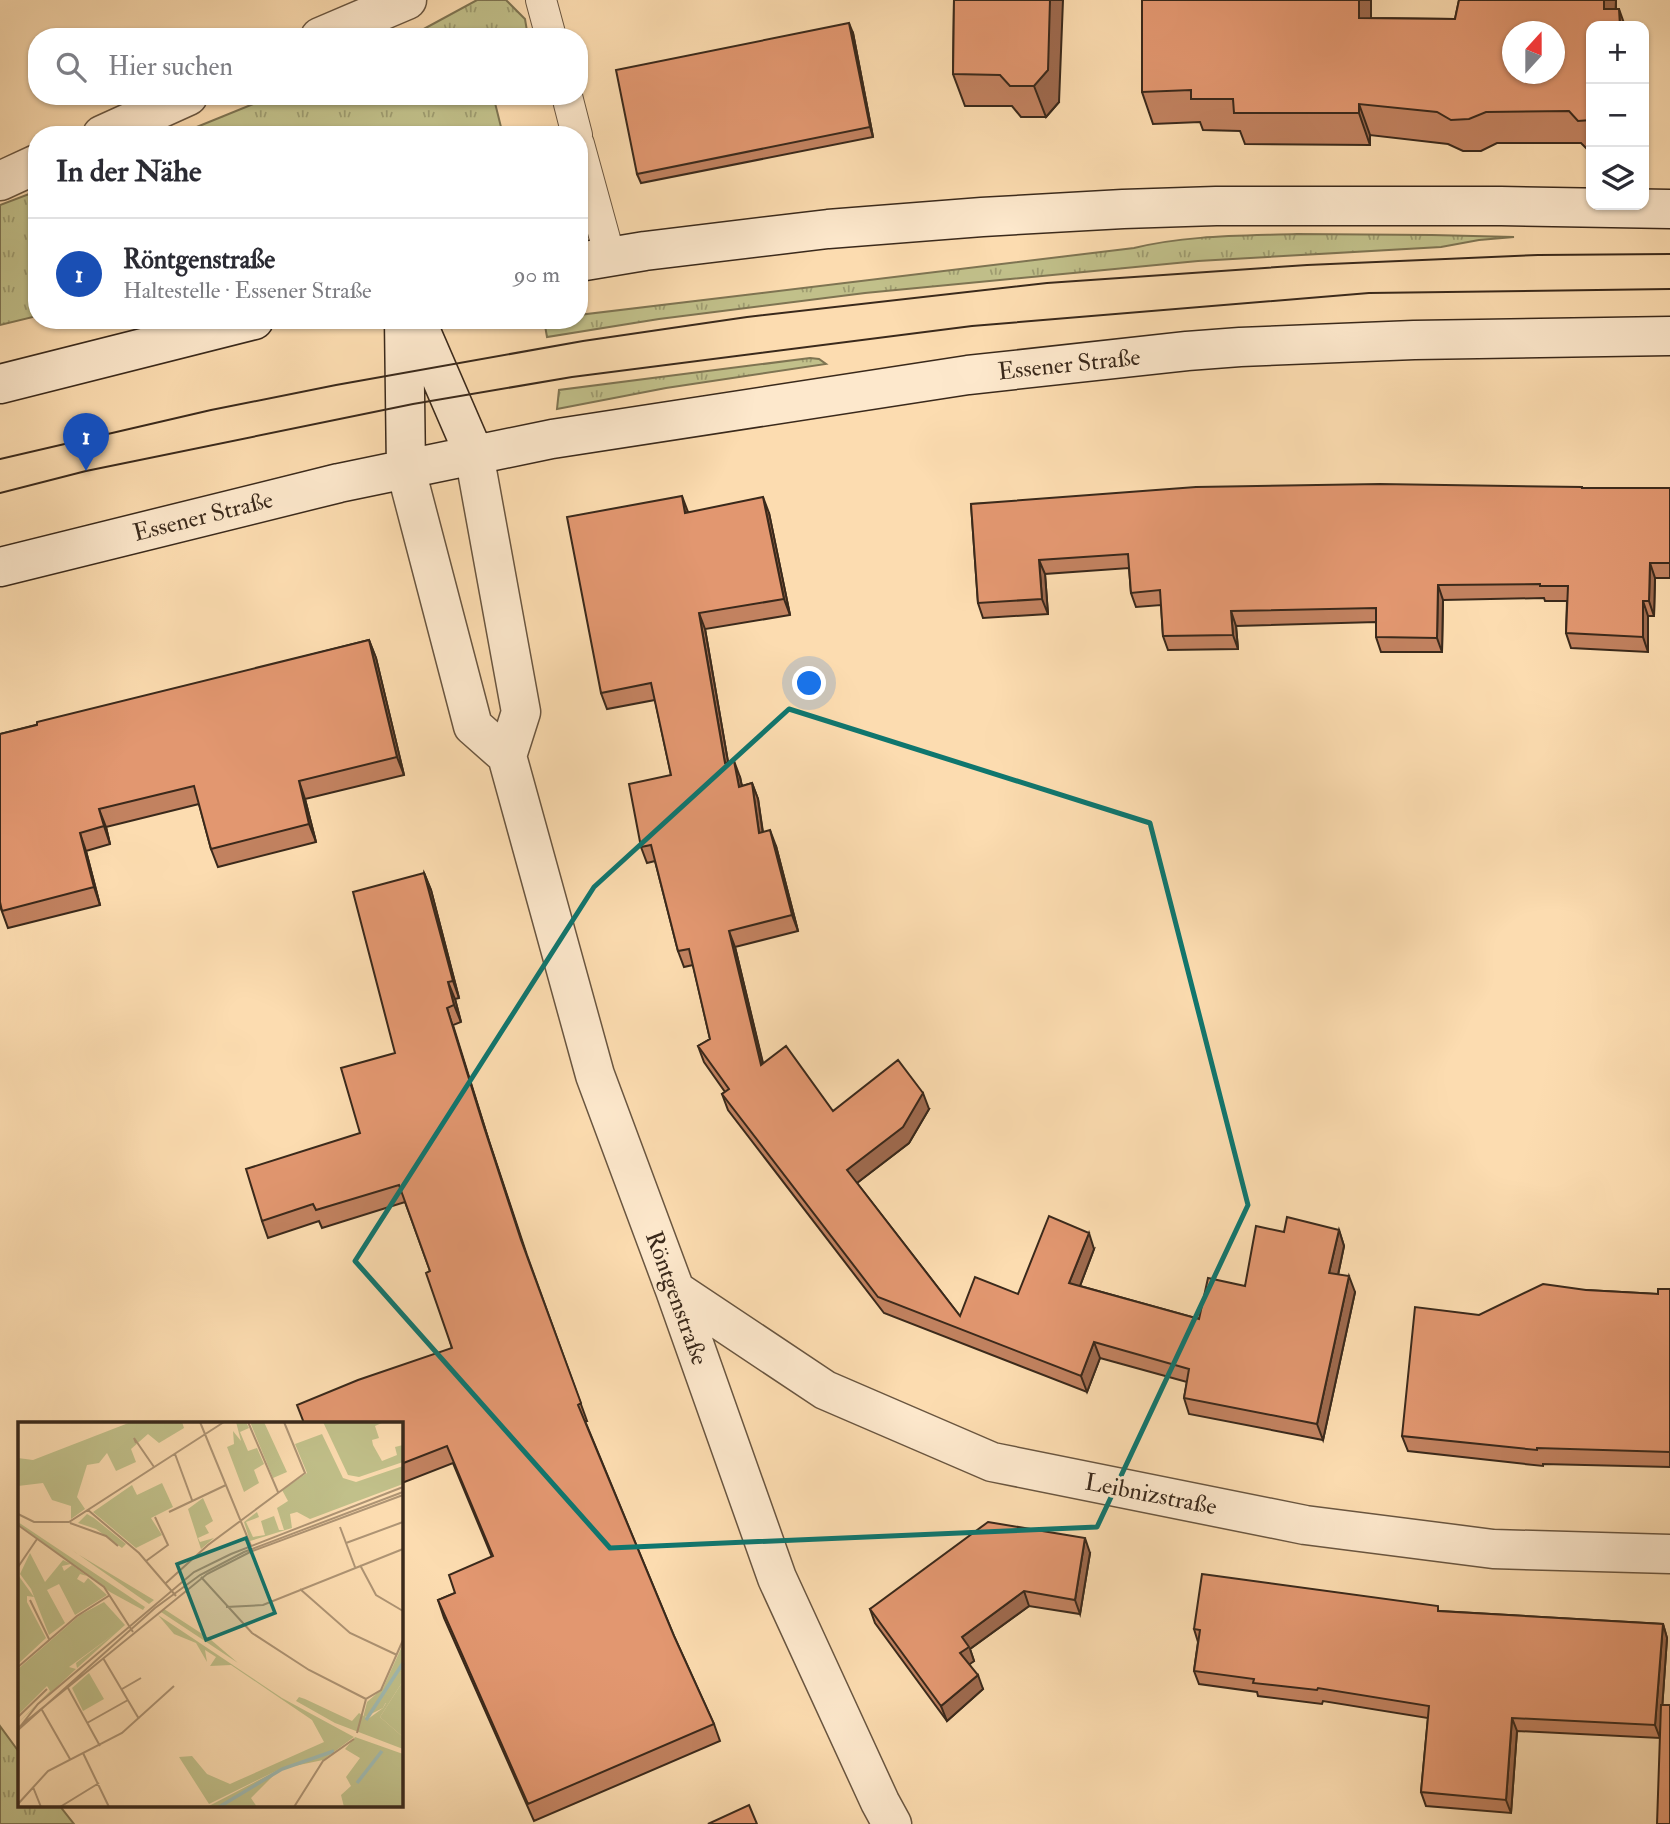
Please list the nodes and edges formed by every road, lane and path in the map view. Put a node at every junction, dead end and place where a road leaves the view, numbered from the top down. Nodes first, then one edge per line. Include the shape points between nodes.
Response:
1 (407, 0) edge
2 (541, 0) edge
3 (341, 28) edge
4 (549, 28) edge
5 (168, 105) edge
6 (569, 105) edge
7 (123, 126) edge
8 (575, 126) edge
9 (28, 168) edge
10 (0, 181) edge
11 (1670, 209) edge
12 (588, 213) edge
13 (594, 259) edge
14 (218, 329) edge
15 (404, 329) edge
16 (420, 329) edge
17 (1670, 336) edge
18 (0, 384) edge
19 (474, 454) junction
20 (407, 470) junction
21 (0, 567) edge
22 (507, 755) junction
23 (675, 1290) junction
24 (1670, 1554) edge
25 (892, 1824) edge

1 - 3 main road
2 - 4 lane
5 - 7 main road
6 - 8 lane
9 - 10 main road
11 - 13 main road via 1502,205 1123,209 828,229
12 - 13 lane
14 - 18 main road
15 - 20 main road
16 - 19 main road
17 - 19 main road, Essener Straße via 1413,340 1187,351 955,377
19 - 20 main road, Essener Straße
19 - 22 main road via 521,712
20 - 21 main road, Essener Straße
20 - 22 main road via 473,726
22 - 23 main road, Röntgenstraße via 595,1075
23 - 24 main road, Leibnizstraße via 825,1390 992,1462 1305,1525 1493,1549
23 - 25 main road, Röntgenstraße via 777,1578

